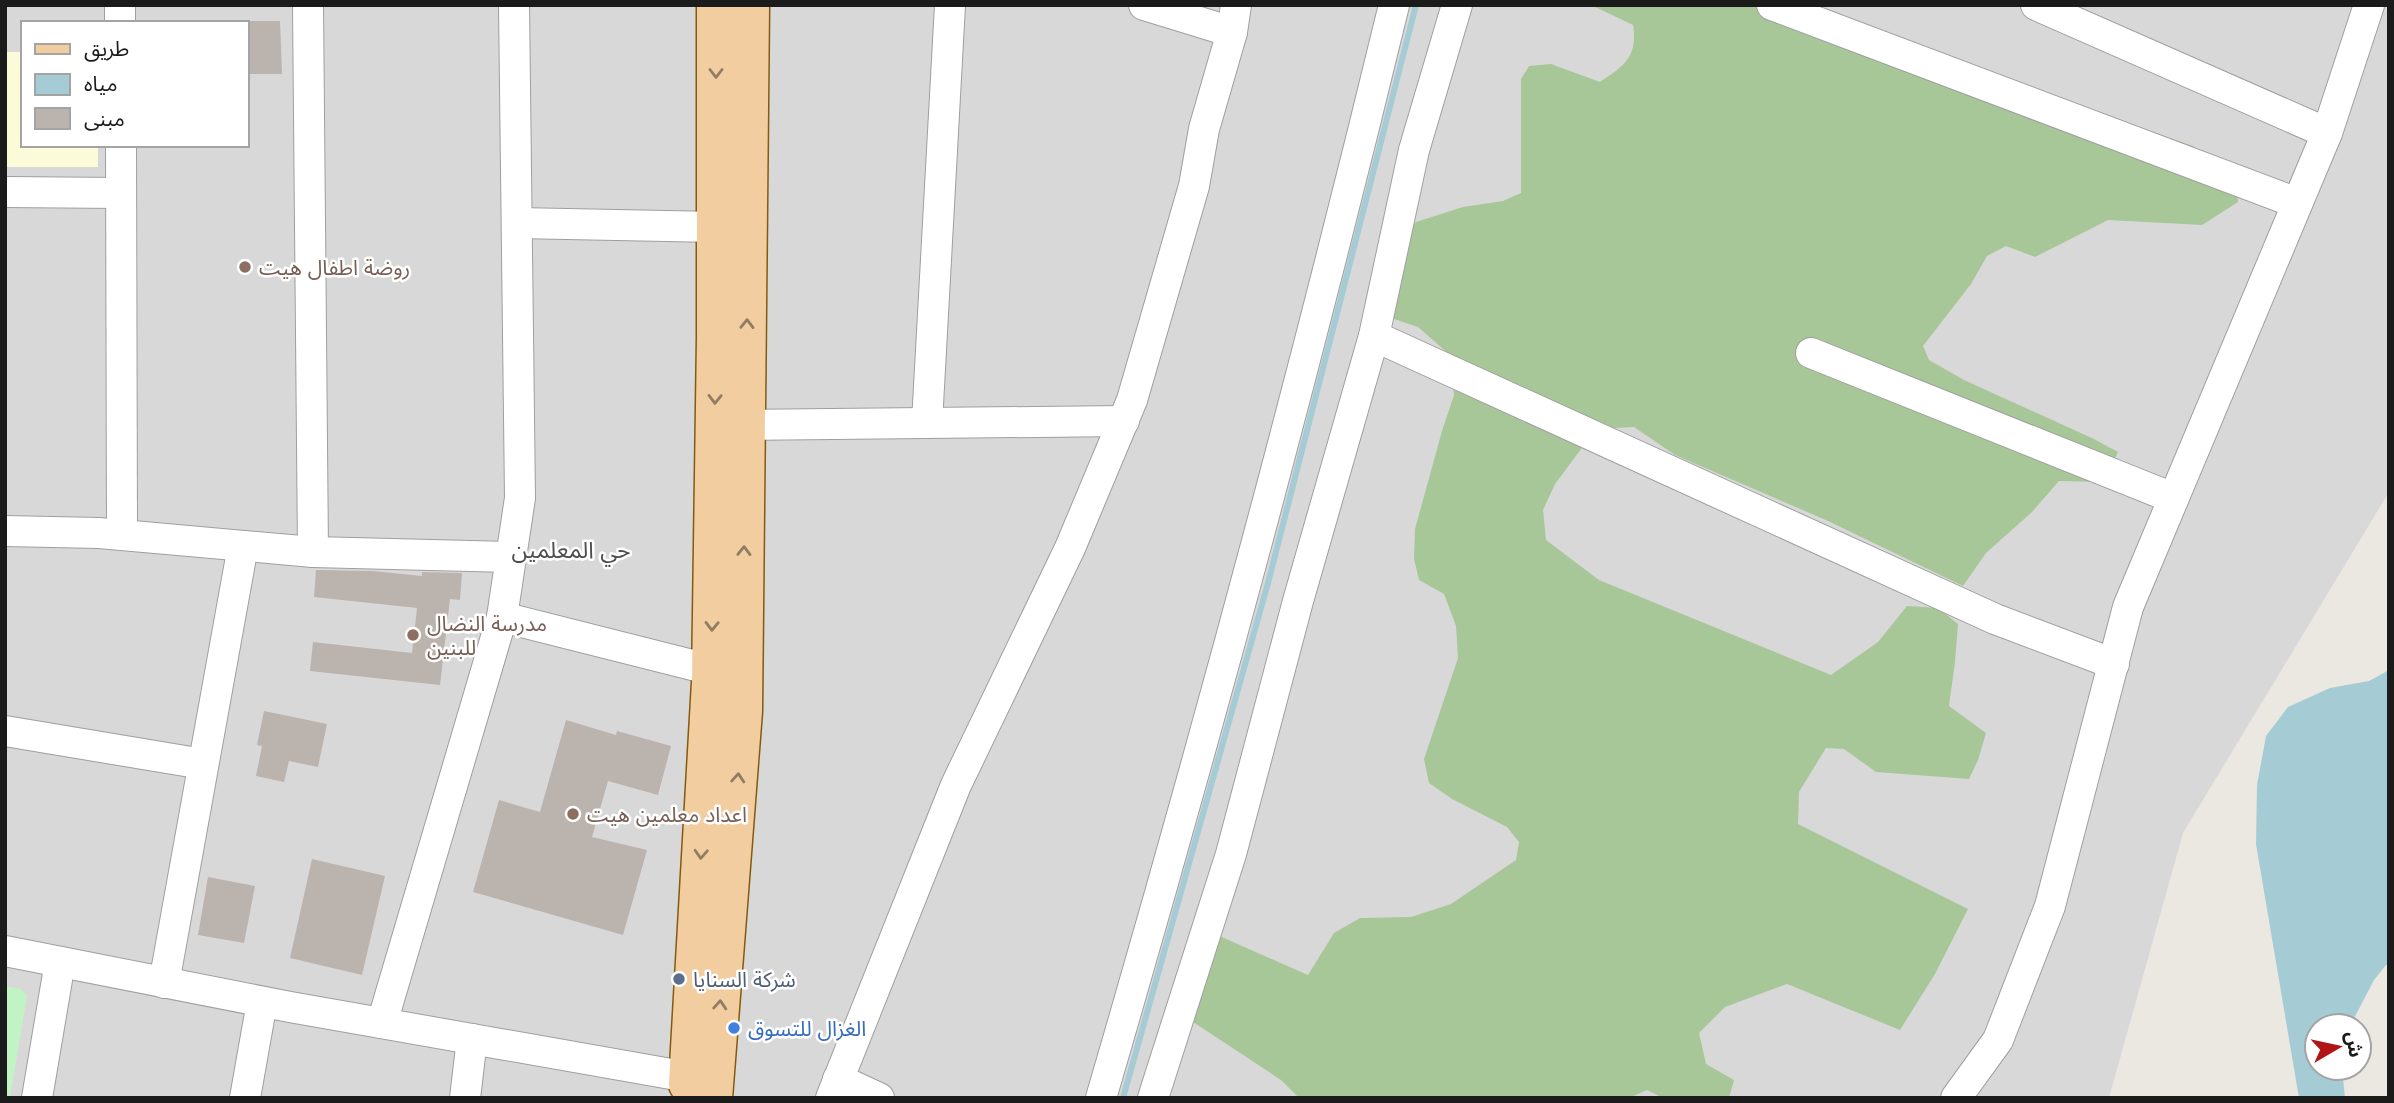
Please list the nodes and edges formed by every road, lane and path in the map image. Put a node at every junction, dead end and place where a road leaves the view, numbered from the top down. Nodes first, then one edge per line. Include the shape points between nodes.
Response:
1 (308, 5) edge
2 (514, 5) edge
3 (716, 5) edge
4 (750, 5) edge
5 (950, 5) edge
6 (1144, 5) edge
7 (1394, 5) edge
8 (1457, 5) edge
9 (1772, 5) edge
10 (2036, 5) edge
11 (2369, 5) edge
12 (1234, 19) edge
13 (2327, 132) junction
14 (121, 147) edge
15 (5, 192) edge
16 (121, 193) junction
17 (2297, 203) junction
18 (517, 223) junction
19 (716, 227) junction
20 (1374, 336) junction
21 (1811, 353) dead end
22 (1124, 421) junction
23 (927, 423) junction
24 (746, 425) junction
25 (2173, 498) junction
26 (5, 531) edge
27 (122, 535) junction
28 (243, 546) junction
29 (313, 552) junction
30 (510, 557) junction
31 (502, 617) junction
32 (2114, 664) junction
33 (712, 670) junction
34 (5, 731) edge
35 (203, 764) junction
36 (5, 951) edge
37 (60, 962) junction
38 (164, 983) junction
39 (262, 1002) junction
40 (382, 1023) junction
41 (472, 1039) junction
42 (834, 1088) edge
43 (696, 1091) edge
44 (37, 1098) edge
45 (245, 1098) edge
46 (465, 1098) edge
47 (879, 1098) edge
48 (1101, 1098) edge
49 (1153, 1098) edge
50 (1956, 1098) edge

1 - 29 street
2 - 18 street
3 -> 19 main road
24 -> 4 main road
5 - 23 street
6 - 12 street
7 - 48 street via 1225,665
8 - 20 street via 1414,150
9 - 17 street
10 - 13 street
11 - 13 street
12 - 22 street via 1204,129 1194,186
13 - 17 street
14 - 16 street
15 - 16 street
16 - 27 street
17 - 25 street
18 - 19 street
18 - 30 street via 520,498
19 -> 33 main road
20 - 32 street via 1995,619
20 - 49 street via 1231,854
21 - 25 street
22 - 23 street
22 - 42 street via 1070,548 956,785
23 - 24 street
43 -> 24 main road via 743,712
25 - 32 street via 2128,607
26 - 27 street
27 - 28 street
28 - 29 street
28 - 35 street
29 - 30 street
30 - 31 street
31 - 33 street
31 - 40 street
32 - 50 street via 2050,906 1998,1040
33 -> 43 main road
34 - 35 street
35 - 38 street
36 - 37 street
37 - 38 street
37 - 44 street
38 - 39 street
39 - 40 street
39 - 45 street
40 - 41 street
41 - 43 street
41 - 46 street
42 - 47 street

